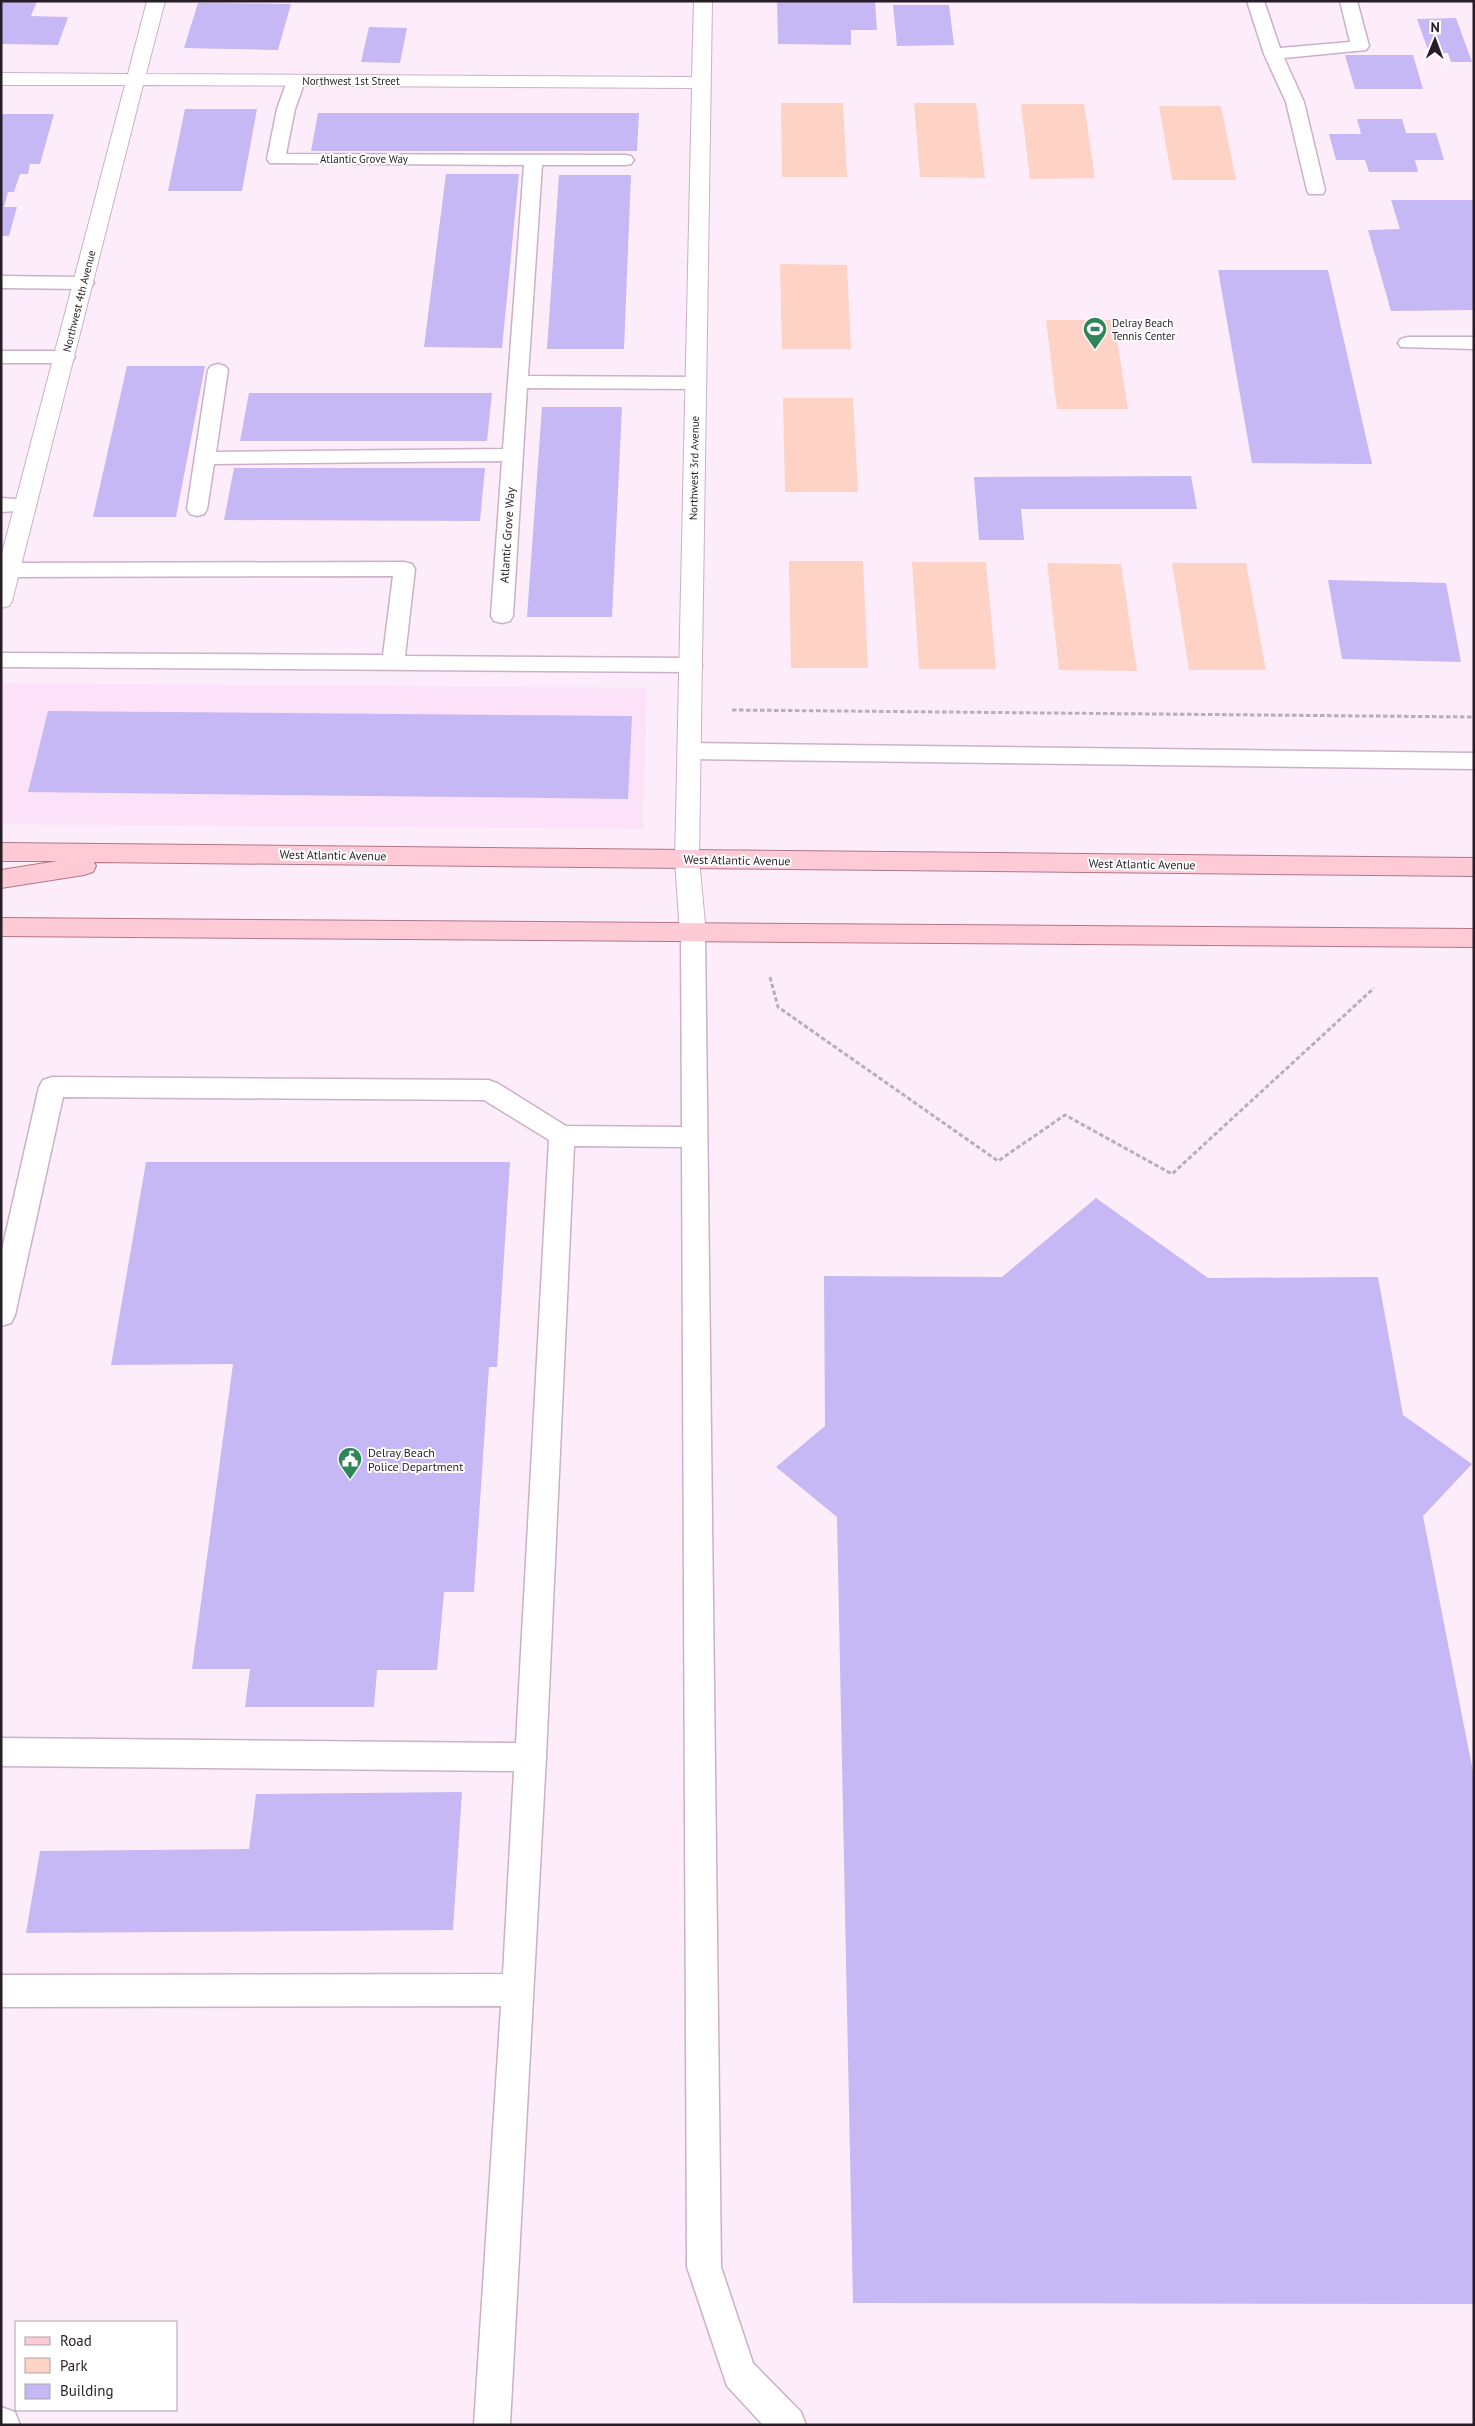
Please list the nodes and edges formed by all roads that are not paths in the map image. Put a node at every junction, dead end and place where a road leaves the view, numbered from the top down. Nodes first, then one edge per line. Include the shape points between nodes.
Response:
1 (156, 1) edge
2 (703, 1) edge
3 (1255, 1) edge
4 (1348, 1) edge
5 (1273, 54) junction
6 (1, 79) edge
7 (136, 80) junction
8 (296, 81) junction
9 (702, 83) junction
10 (533, 160) junction
11 (625, 160) dead end
12 (1316, 190) dead end
13 (1, 282) edge
14 (84, 283) junction
15 (1408, 343) dead end
16 (1474, 343) edge
17 (1, 356) edge
18 (65, 357) junction
19 (218, 370) dead end
20 (517, 382) junction
21 (696, 383) junction
22 (512, 454) junction
23 (203, 458) junction
24 (1, 505) edge
25 (26, 505) junction
26 (197, 509) dead end
27 (10, 570) junction
28 (1, 601) edge
29 (502, 616) dead end
30 (1, 660) edge
31 (393, 662) junction
32 (691, 665) junction
33 (689, 751) junction
34 (1474, 761) edge
35 (1, 852) edge
36 (169, 854) junction
37 (687, 860) junction
38 (1473, 869) edge
39 (1, 880) edge
40 (1, 927) edge
41 (693, 934) junction
42 (1474, 938) edge
43 (562, 1136) junction
44 (694, 1137) junction
45 (6, 1273) edge
46 (1, 1315) edge
47 (1, 1752) edge
48 (531, 1757) junction
49 (518, 1990) junction
50 (1, 1991) edge
51 (492, 2425) edge
52 (788, 2425) edge

1 - 7 street, Northwest 4th Avenue
2 - 9 street, Northwest 3rd Avenue
3 - 5 lane
4 - 5 lane via 1360,46
5 - 12 lane via 1295,102
6 - 7 street, Northwest 1st Street
7 - 8 street, Northwest 1st Street
7 - 14 street, Northwest 4th Avenue
8 - 9 street, Northwest 1st Street
8 - 10 lane, Atlantic Grove Way via 286,109 276,159
9 - 21 street, Northwest 3rd Avenue
10 - 11 lane, Atlantic Grove Way
10 - 20 lane, Atlantic Grove Way
13 - 14 lane
14 - 18 street, Northwest 4th Avenue
15 - 16 lane
17 - 18 lane
18 - 25 street, Northwest 4th Avenue
19 - 23 lane
20 - 21 lane
20 - 22 lane, Atlantic Grove Way
21 - 32 street, Northwest 3rd Avenue
22 - 23 lane
22 - 29 lane, Atlantic Grove Way
23 - 26 lane
24 - 25 lane
25 - 27 street, Northwest 4th Avenue
27 - 28 street, Northwest 4th Avenue
27 - 31 lane via 404,569
30 - 31 lane
31 - 32 lane
32 - 33 street, Northwest 3rd Avenue
33 - 34 lane
33 - 37 street, Northwest 3rd Avenue
35 - 36 main road, West Atlantic Avenue
36 - 37 main road, West Atlantic Avenue
36 - 39 main road
37 - 38 main road, West Atlantic Avenue
37 - 41 street, Northwest 3rd Avenue
40 - 41 main road
41 - 42 main road
41 - 44 lane
43 - 44 lane
43 - 45 lane via 488,1090 52,1087
43 - 48 lane
44 - 52 lane via 704,2267 739,2374
45 - 46 lane
47 - 48 lane
48 - 49 lane
49 - 50 lane
49 - 51 lane

